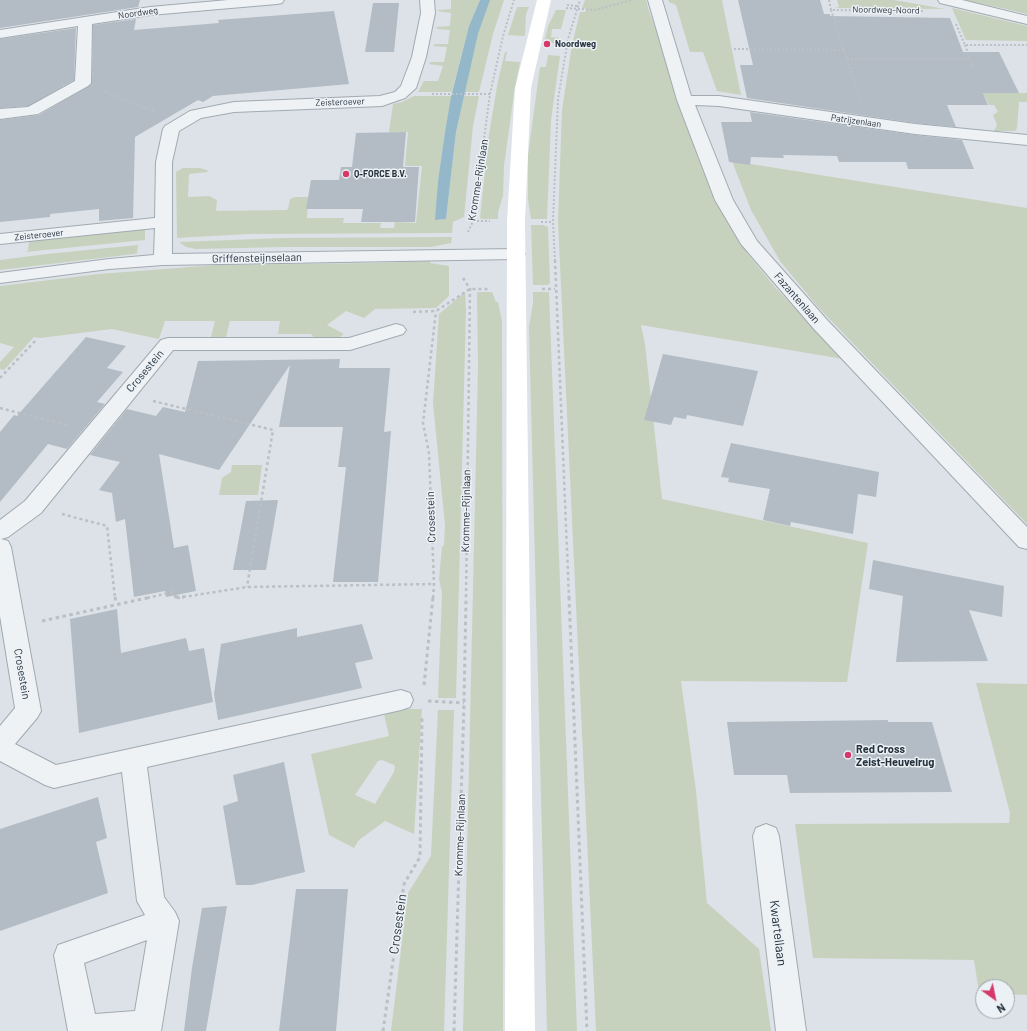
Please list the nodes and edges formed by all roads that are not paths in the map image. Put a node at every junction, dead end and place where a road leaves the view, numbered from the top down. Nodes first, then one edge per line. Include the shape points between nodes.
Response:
1 (277, 0) edge
2 (427, 0) edge
3 (655, 0) edge
4 (945, 0) edge
5 (543, 3) edge
6 (85, 20) junction
7 (1027, 20) edge
8 (0, 34) edge
9 (685, 100) junction
10 (0, 114) edge
11 (1027, 140) edge
12 (164, 222) junction
13 (0, 239) edge
14 (516, 254) junction
15 (163, 260) junction
16 (0, 278) edge
17 (396, 330) road end
18 (0, 531) edge
19 (1027, 541) edge
20 (0, 548) edge
21 (412, 700) road end
22 (0, 744) edge
23 (0, 748) edge
24 (133, 759) junction
25 (766, 836) dead end
26 (165, 921) junction
27 (146, 1028) edge
28 (520, 1031) edge
29 (791, 1031) edge

1 - 6 street, Noordweg via 150,10
2 - 12 street, Zeisteroever via 428,13 419,56 408,88 400,95 382,101 234,107 196,114 171,129 164,162
3 - 9 street, Fazantenlaan
4 - 7 street
5 - 14 street via 523,88
6 - 8 street, Noordweg
6 - 10 street via 83,83 32,111
9 - 11 street, Patrijzenlaan via 720,101 915,130
9 - 19 street, Fazantenlaan via 724,200 750,244 820,325
12 - 13 street, Zeisteroever
12 - 15 street
14 - 15 street, Griffensteijnselaan
14 - 28 street
15 - 16 street, Griffensteijnselaan
17 - 18 street, Crosestein via 350,344 168,344 33,507
20 - 22 street, Crosestein via 28,711
21 - 24 street
23 - 24 street via 54,777
24 - 26 street via 151,901
25 - 29 street, Kwartellaan
26 - 27 street
26 - 27 street via 68,955 83,1030

